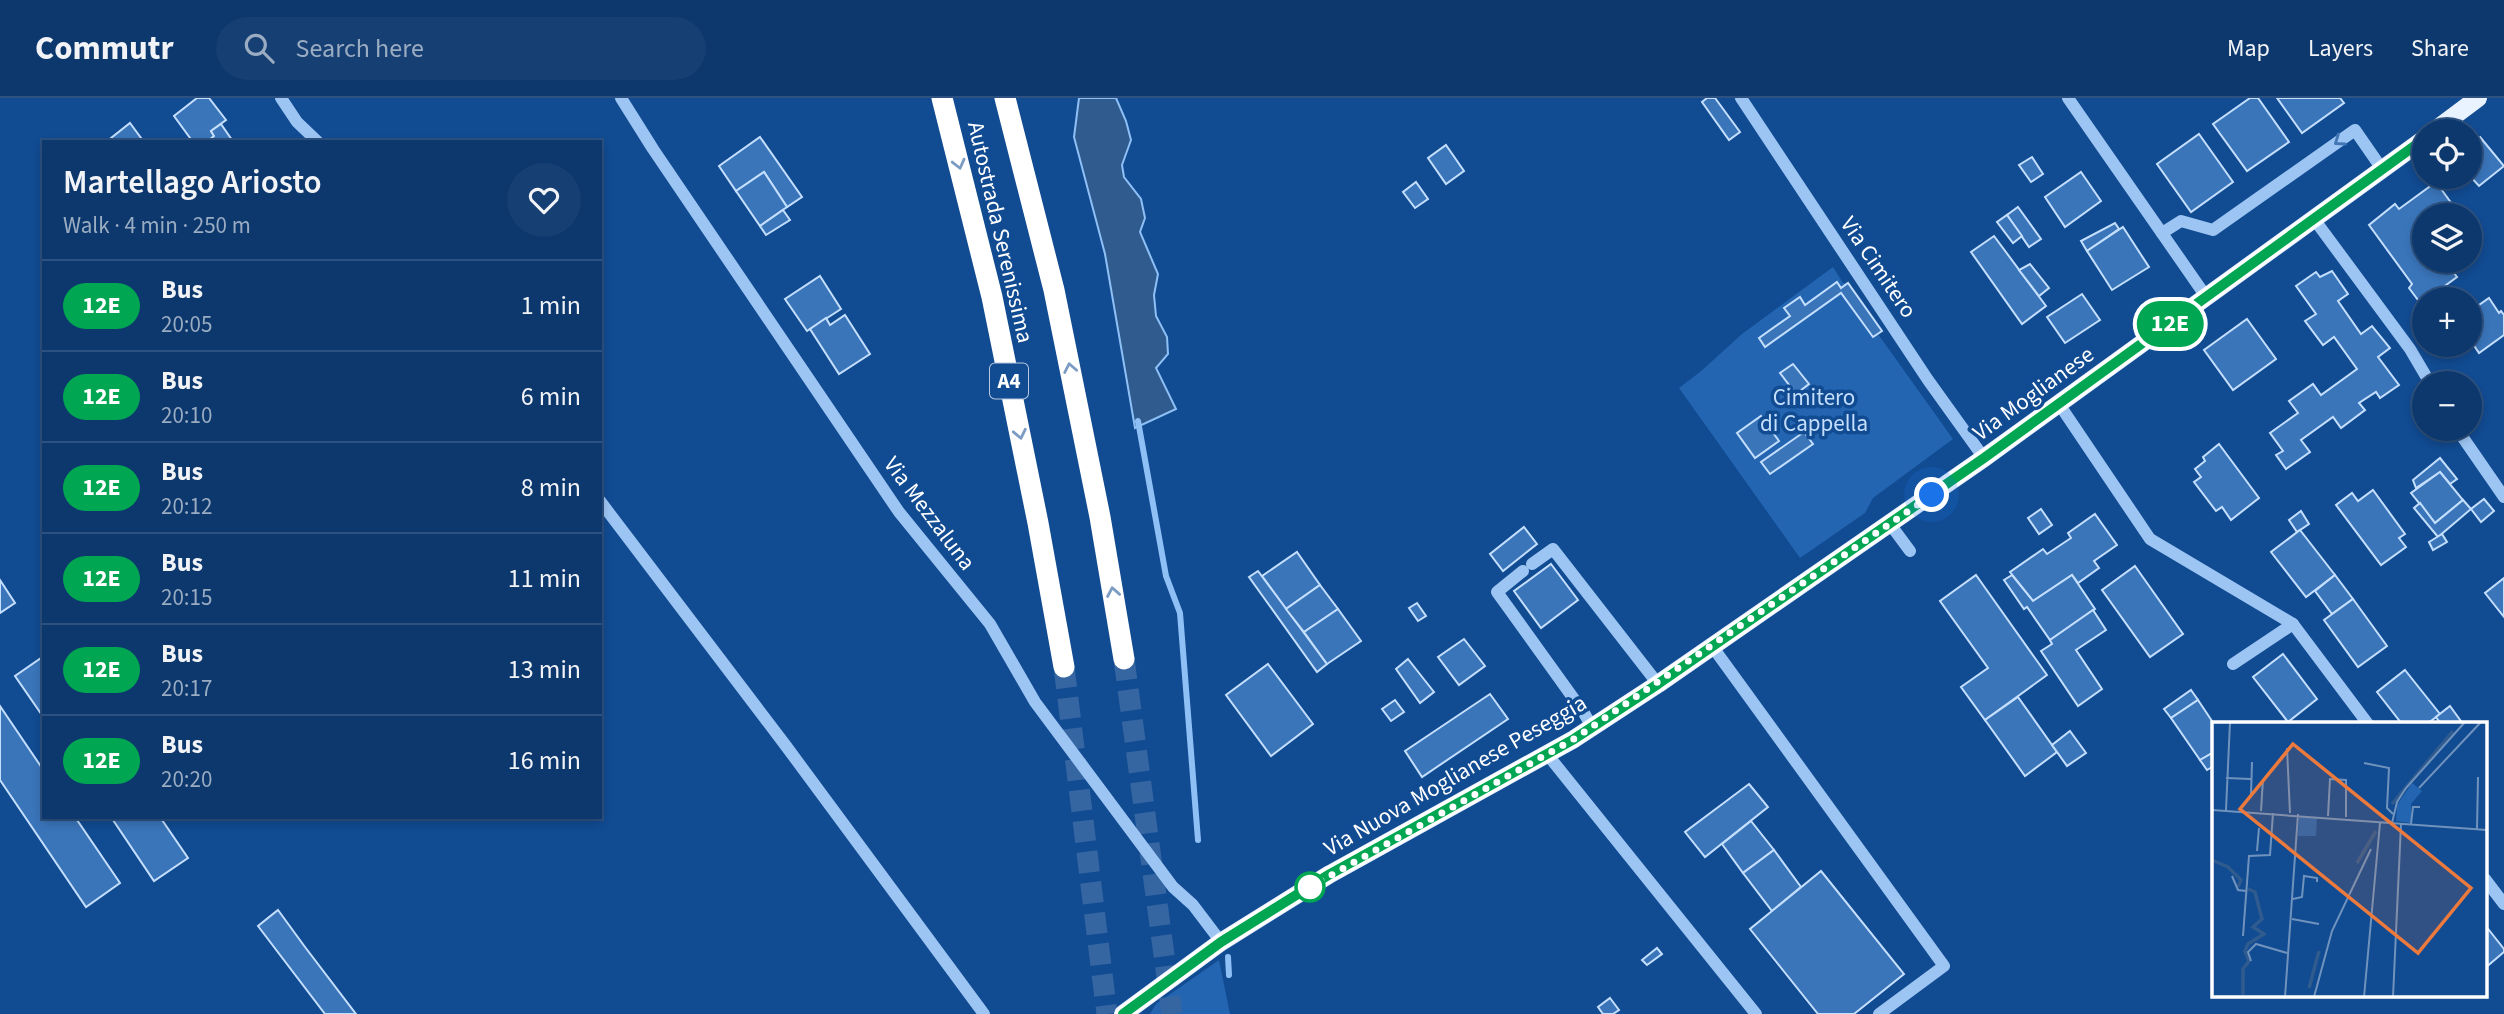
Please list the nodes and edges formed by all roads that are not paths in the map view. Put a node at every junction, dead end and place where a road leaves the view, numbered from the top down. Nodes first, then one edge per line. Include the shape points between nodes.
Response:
1 (281, 98) edge
2 (621, 98) edge
3 (942, 98) edge
4 (1005, 98) edge
5 (1741, 98) edge
6 (2068, 98) edge
7 (2478, 98) edge
8 (2450, 119) edge
9 (316, 140) edge
10 (2412, 148) edge
11 (2382, 169) junction
12 (2314, 219) junction
13 (2162, 233) junction
14 (2207, 298) junction
15 (2423, 371) edge
16 (2059, 404) junction
17 (2465, 441) edge
18 (1984, 458) junction
19 (2504, 497) edge
20 (602, 504) edge
21 (1890, 524) junction
22 (1910, 551) dead end
23 (1811, 578) joint
24 (2293, 624) junction
25 (1712, 646) junction
26 (1124, 659) tunnel mouth
27 (2233, 664) dead end
28 (1064, 667) tunnel mouth
29 (1658, 684) junction
30 (2367, 722) edge
31 (1592, 727) junction
32 (1548, 754) junction
33 (2486, 880) edge
34 (2500, 899) edge
35 (1221, 942) junction
36 (985, 1014) edge
37 (1123, 1014) edge
38 (1756, 1014) edge
39 (1879, 1014) edge

1 - 9 street
2 - 35 street, Via Mezzaluna via 899,512 990,624 1035,702 1173,887
3 -> 28 highway, Autostrada Serenissima / A4 via 992,297
26 -> 4 highway, Autostrada Serenissima via 1054,289
5 - 18 street, Via Cimitero
6 - 13 street
7 - 8 main road
10 - 11 main road, Via Moglianese
11 - 12 main road, Via Moglianese
11 -> 13 street via 2355,130 2213,230 2181,221
12 - 14 main road, Via Moglianese
12 - 15 street
13 - 14 street
14 - 16 main road, Via Moglianese
16 - 18 main road, Via Moglianese
16 - 24 street via 2150,539
17 - 19 street
18 - 21 main road, Via Moglianese
20 - 36 street
21 - 22 street
21 - 23 main road, Via Moglianese
23 - 25 main road, Via Nuova Moglianese Peseggia
24 - 27 street
24 - 30 street
25 - 29 main road, Via Nuova Moglianese Peseggia
25 - 39 street via 1944,966
29 - 31 main road, Via Nuova Moglianese Peseggia
29 - 31 street via 1553,548 1497,592
31 - 32 main road, Via Nuova Moglianese Peseggia
32 - 35 main road, Via Nuova Moglianese Peseggia via 1330,874
32 - 38 street
33 - 34 street
35 - 37 main road, Via Nuova Moglianese Peseggia

